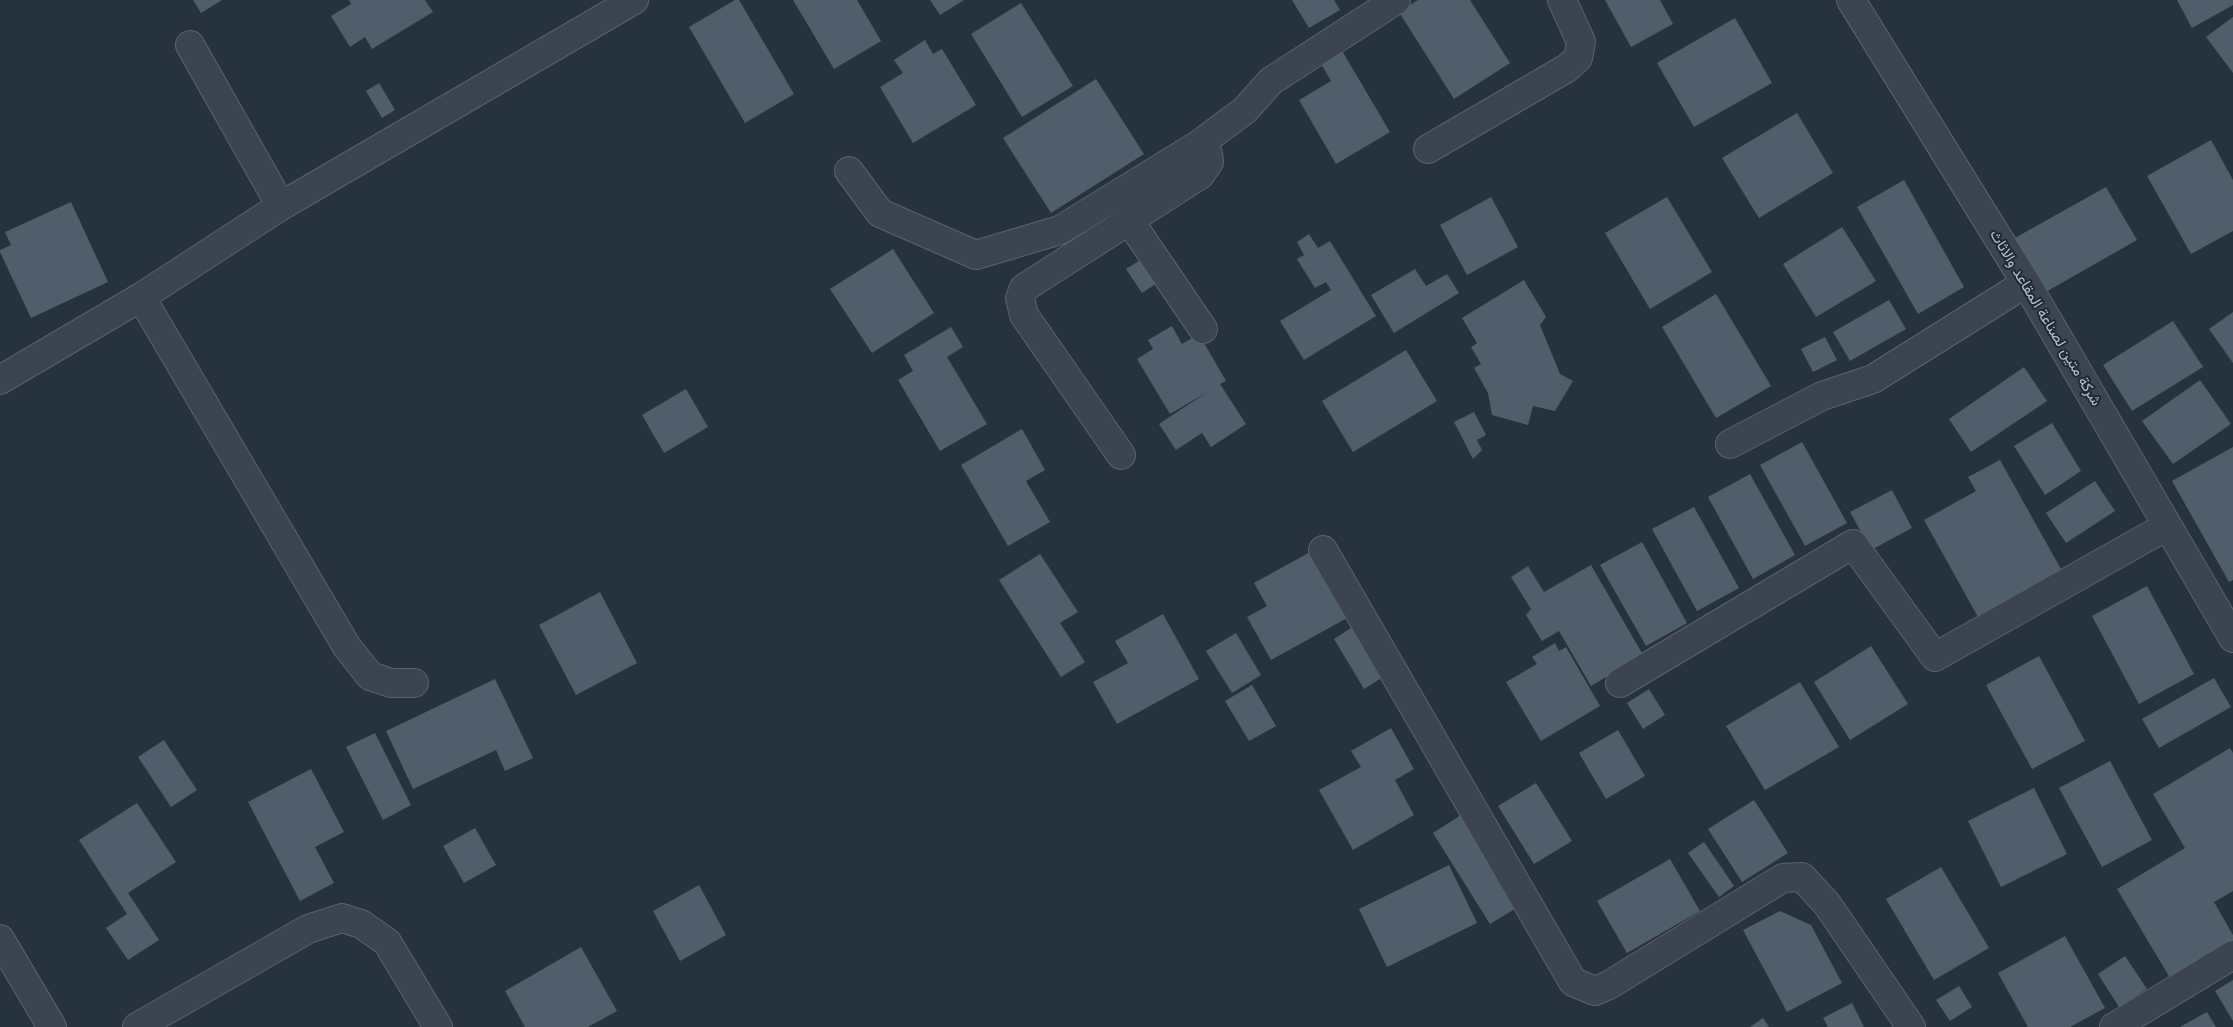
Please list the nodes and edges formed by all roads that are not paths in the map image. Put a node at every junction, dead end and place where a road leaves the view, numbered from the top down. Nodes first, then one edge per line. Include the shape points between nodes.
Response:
1 (1396, 0) edge
2 (1562, 0) edge
3 (1851, 0) edge
4 (626, 2) edge
5 (190, 44) dead end
6 (1198, 145) junction
7 (1428, 149) dead end
8 (849, 171) dead end
9 (281, 206) junction
10 (1130, 220) junction
11 (2026, 284) junction
12 (141, 297) junction
13 (1203, 328) dead end
14 (0, 380) edge
15 (1730, 444) dead end
16 (1121, 455) dead end
17 (2167, 526) junction
18 (1323, 550) dead end
19 (2233, 638) edge
20 (414, 683) dead end
21 (1620, 683) dead end
22 (0, 938) edge
23 (2233, 955) edge
24 (52, 1027) edge
25 (137, 1027) edge
26 (438, 1027) edge
27 (1911, 1027) edge
28 (2114, 1027) edge

1 - 6 street via 1271,81 1245,110
2 - 7 street via 1580,42 1578,58 1567,68
3 - 11 street, شركة متين لصناعة المقاعد والاثاث
4 - 9 street
5 - 9 street
6 - 8 street via 1060,230 976,255 880,213
6 - 10 street via 1208,154 1209,162 1200,175
9 - 12 street
10 - 13 street
10 - 16 street via 1024,288 1020,298 1024,315
11 - 15 street via 1872,379 1822,396
11 - 17 street, شركة متين لصناعة المقاعد والاثاث
12 - 14 street
12 - 20 street via 347,647 370,676 391,683
17 - 19 street, شركة متين لصناعة المقاعد والاثاث
17 - 21 street via 1936,657 1853,544
18 - 27 street via 1574,982 1595,991 1609,985 1783,878 1802,876 1827,904
22 - 24 street
23 - 28 street
25 - 26 street via 308,929 342,918 361,924 387,942

